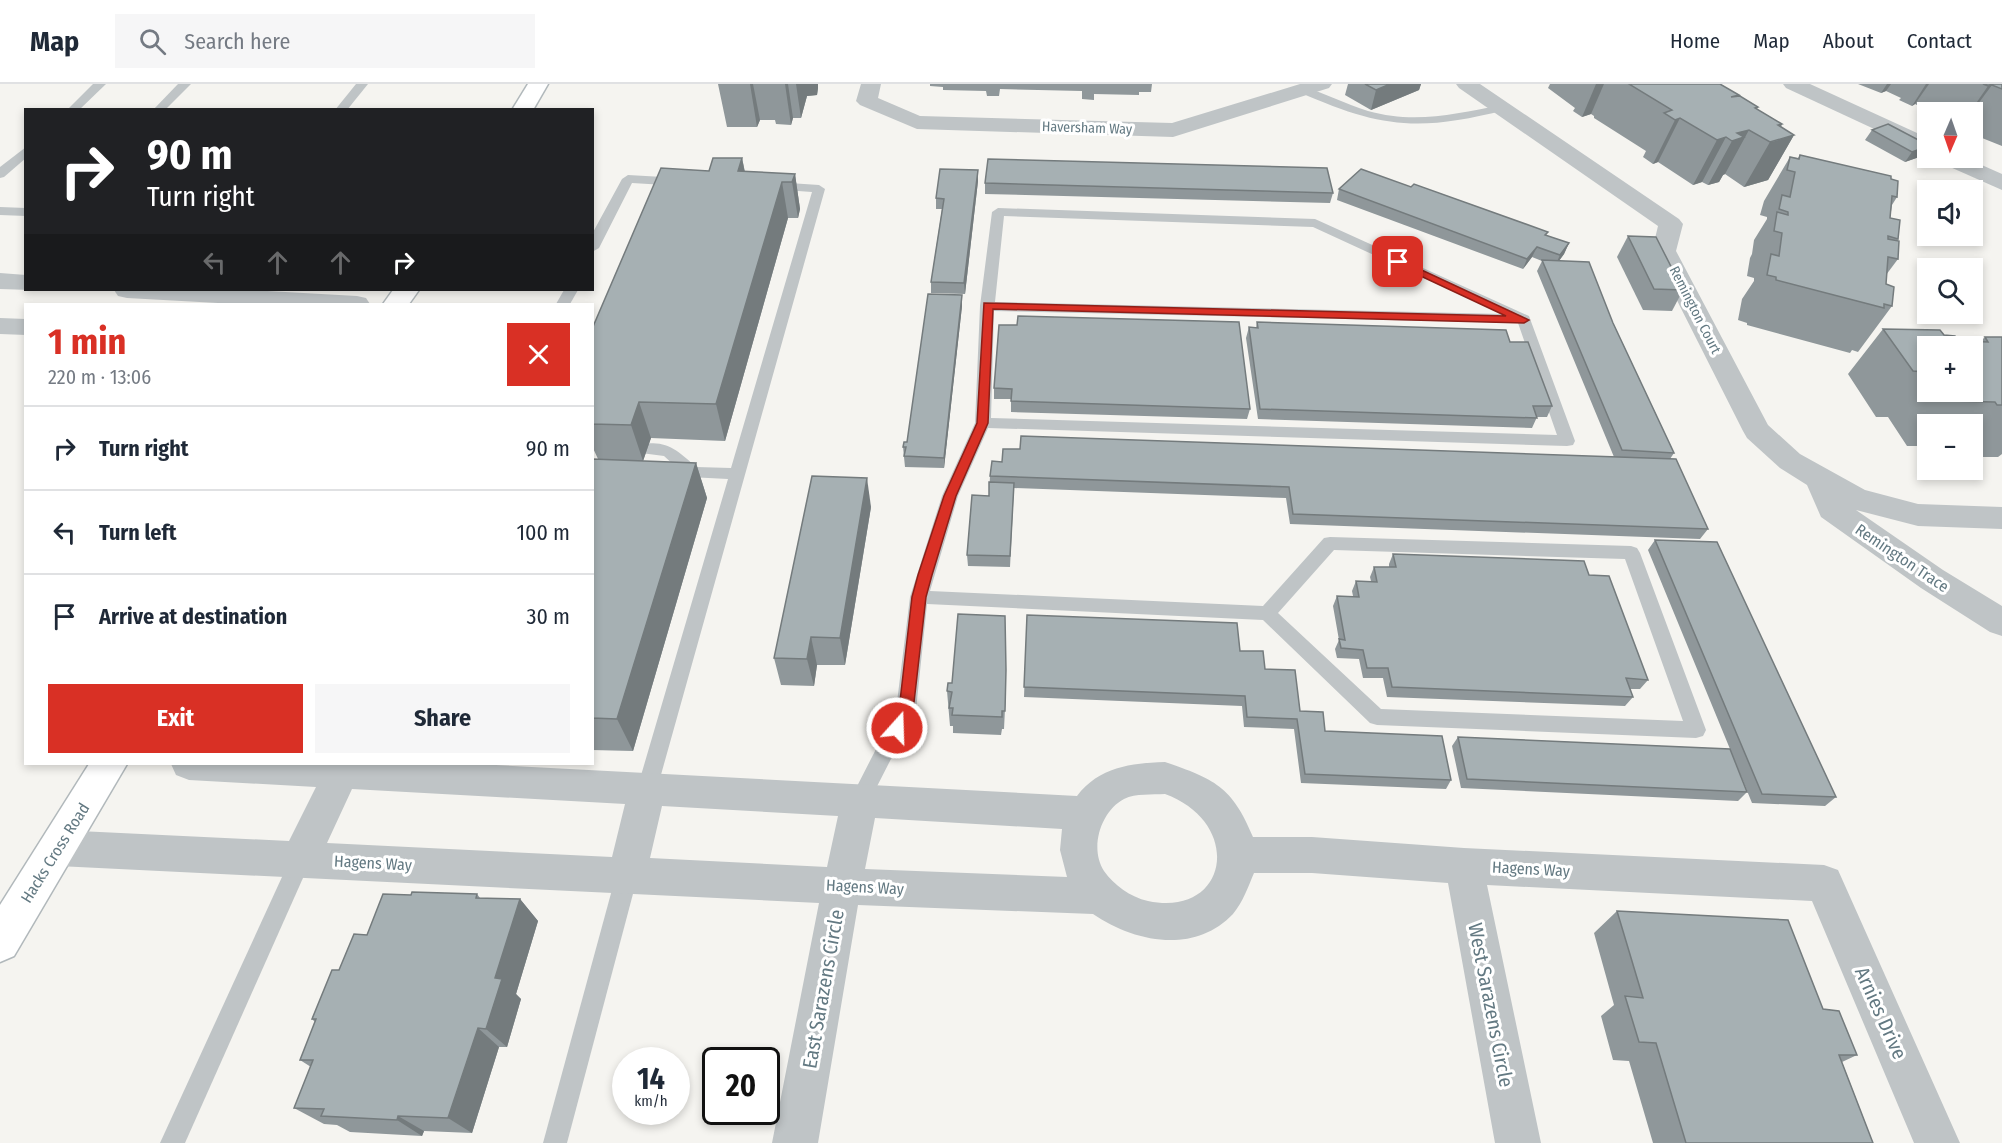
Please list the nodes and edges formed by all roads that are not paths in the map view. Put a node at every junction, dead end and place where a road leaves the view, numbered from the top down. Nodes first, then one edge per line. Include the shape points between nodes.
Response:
1 (100, 84) edge
2 (185, 84) edge
3 (362, 84) edge
4 (538, 84) edge
5 (871, 84) edge
6 (1466, 84) edge
7 (1793, 84) edge
8 (1313, 87) edge
9 (74, 108) edge
10 (160, 108) edge
11 (342, 108) edge
12 (523, 108) edge
13 (1501, 108) junction
14 (1917, 142) edge
15 (24, 153) edge
16 (1970, 168) edge
17 (0, 174) edge
18 (2002, 183) edge
19 (690, 184) edge
20 (762, 191) edge
21 (0, 211) edge
22 (24, 212) edge
23 (594, 244) edge
24 (0, 281) edge
25 (24, 283) edge
26 (144, 291) edge
27 (341, 303) edge
28 (987, 306) junction
29 (1524, 320) junction
30 (0, 326) edge
31 (24, 327) edge
32 (982, 423) junction
33 (647, 449) dead end
34 (658, 471) edge
35 (691, 472) junction
36 (738, 474) junction
37 (1828, 483) junction
38 (2002, 518) edge
39 (919, 597) junction
40 (1267, 613) junction
41 (2002, 623) edge
42 (108, 765) edge
43 (228, 765) edge
44 (344, 768) edge
45 (647, 789) junction
46 (860, 800) junction
47 (1087, 813) junction
48 (58, 848) junction
49 (1237, 855) junction
50 (300, 860) junction
51 (1464, 866) junction
52 (627, 875) junction
53 (1824, 884) joint
54 (842, 886) junction
55 (1103, 896) junction
56 (0, 942) edge
57 (172, 1143) edge
58 (555, 1143) edge
59 (795, 1143) edge
60 (1518, 1143) edge
61 (1937, 1143) edge

1 - 9 lane
2 - 10 lane
3 - 11 lane
4 - 12 main road
5 - 8 street, Haversham Way via 867,101 917,122 1173,130
6 - 13 street, Remington Court
7 - 14 street
8 - 13 lane via 1343,108 1415,121
13 - 37 street, Remington Court via 1671,224 1664,250 1757,431 1790,461
15 - 17 lane
16 - 18 street
19 - 23 lane via 628,179
20 - 36 lane via 782,187 819,189
21 - 22 lane
24 - 25 street
26 - 27 street
28 - 29 lane
28 - 29 lane via 998,212 1315,223
28 - 32 lane
29 - 32 lane via 1567,441
30 - 31 street
32 - 39 lane via 950,496
33 - 35 lane via 669,451
34 - 35 lane
35 - 36 lane
36 - 45 lane
37 - 38 street via 1856,499 1918,515
37 - 41 street, Remington Trace via 1832,509
39 - 40 lane
39 - 46 lane via 906,711
40 - 40 lane via 1330,543 1630,553 1696,730 1377,717
42 - 48 main road, Hacks Cross Road
43 - 44 street
44 - 45 street
44 - 50 street
45 - 46 street
45 - 52 street
46 - 47 street
46 - 54 street, East Sarazens Circle
47 - 49 street via 1109,789 1135,779 1166,778 1194,788 1218,807 1234,832
47 - 55 street via 1078,833 1080,862 1094,889
48 - 50 street, Hagens Way
48 - 56 main road, Hacks Cross Road
49 - 51 street, Hagens Way via 1312,855
49 - 55 street via 1230,888 1210,909 1181,922 1149,921 1119,910
50 - 52 street, Hagens Way
50 - 57 lane
51 - 53 street, Hagens Way
51 - 60 street, West Sarazens Circle
52 - 54 street, Hagens Way
52 - 58 lane
53 - 61 street, Arnies Drive
54 - 55 street, Hagens Way
54 - 59 street, East Sarazens Circle

